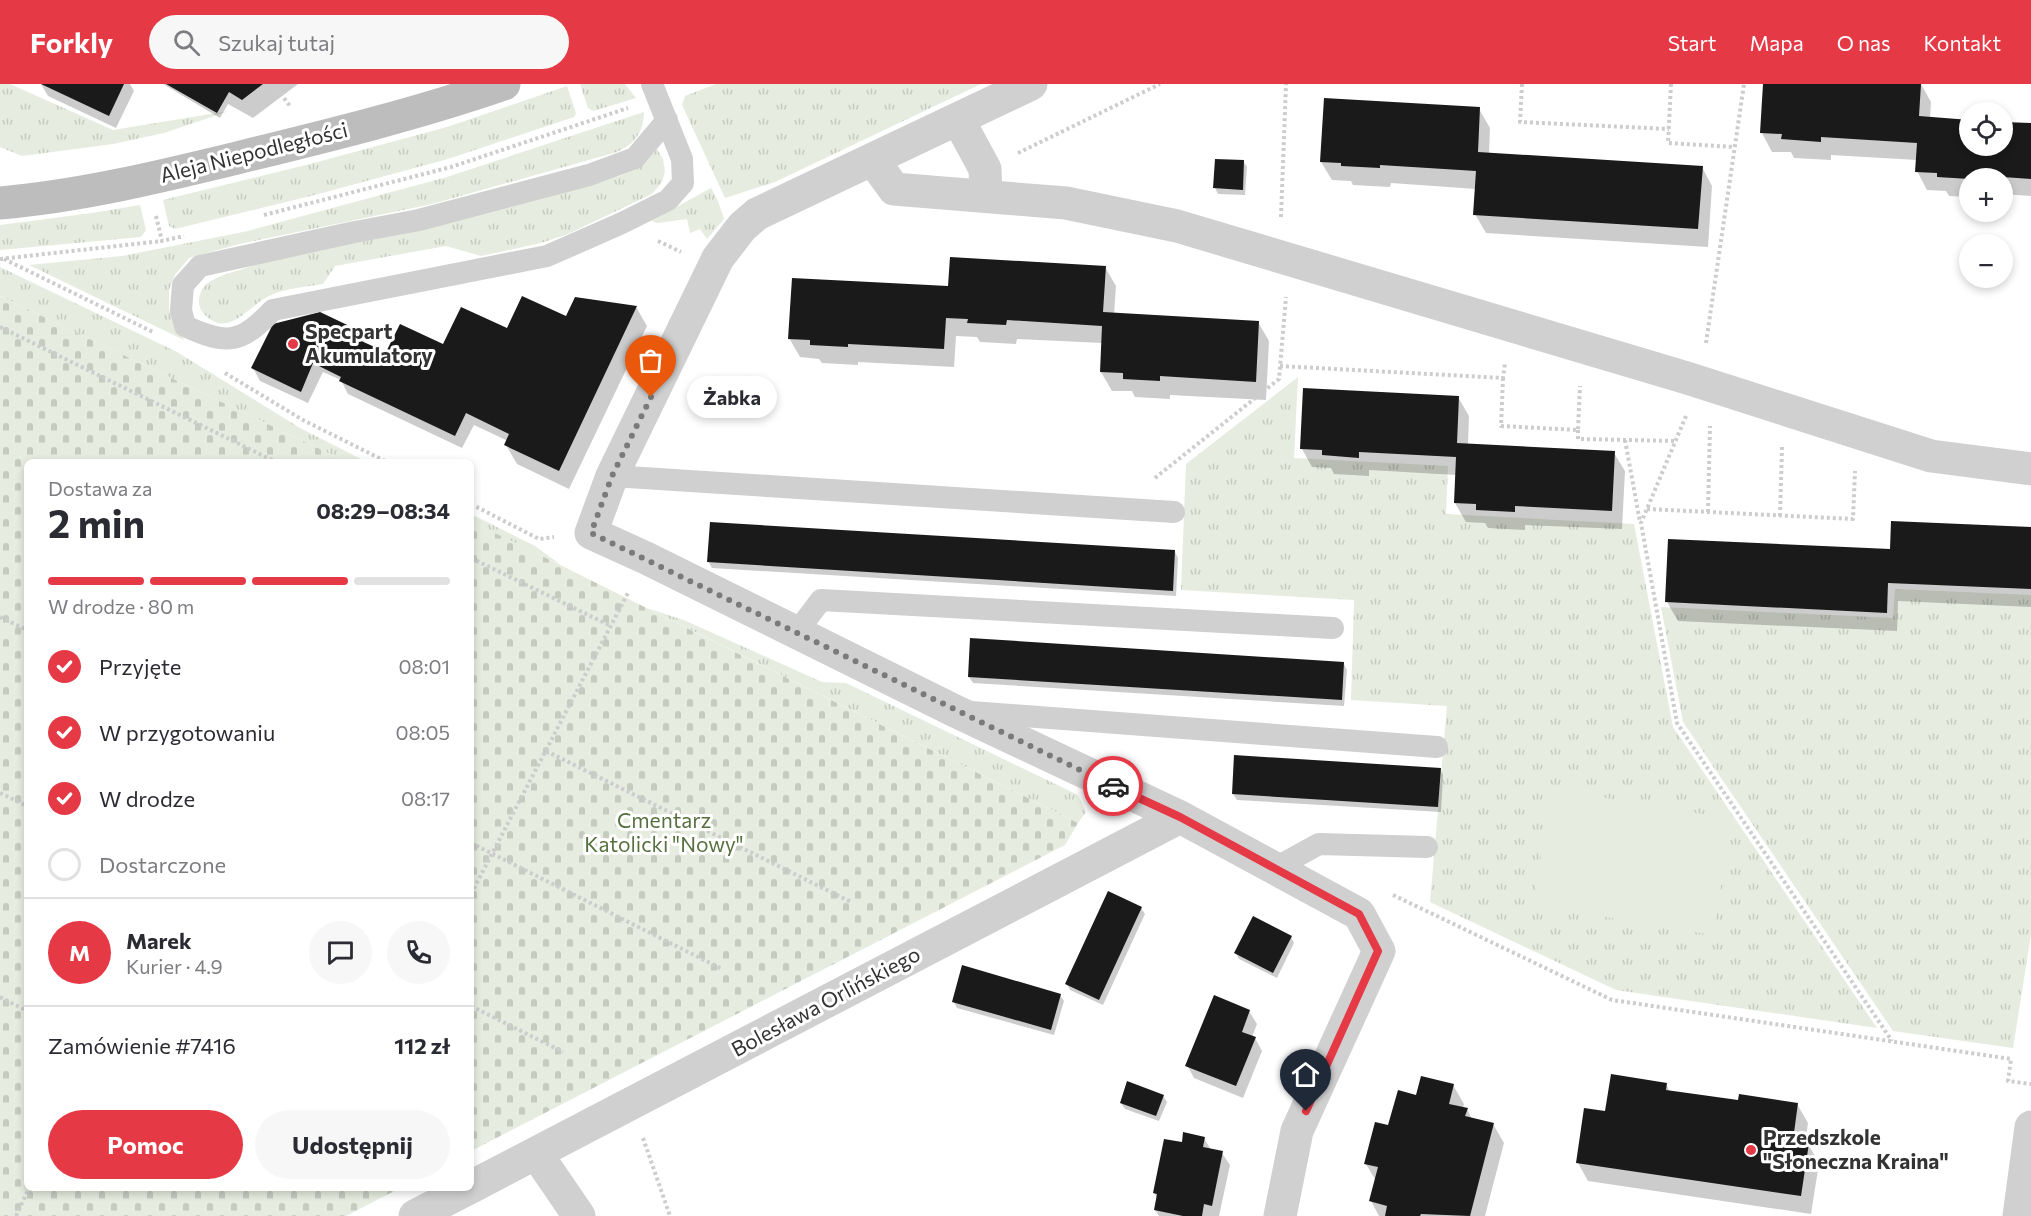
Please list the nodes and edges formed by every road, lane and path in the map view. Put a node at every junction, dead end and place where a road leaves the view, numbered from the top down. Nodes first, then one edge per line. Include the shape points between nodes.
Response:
1 (273, 84) edge
2 (504, 84) edge
3 (1031, 84) edge
4 (1160, 84) edge
5 (1286, 84) edge
6 (1522, 84) edge
7 (1671, 84) edge
8 (1744, 84) edge
9 (655, 91) edge
10 (294, 111) dead end
11 (958, 119) junction
12 (667, 120) junction
13 (1669, 129) junction
14 (1734, 147) junction
15 (873, 160) junction
16 (148, 179) junction
17 (985, 182) junction
18 (0, 203) edge
19 (254, 218) dead end
20 (1281, 221) dead end
21 (622, 223) junction
22 (185, 236) dead end
23 (162, 241) junction
24 (718, 258) junction
25 (0, 259) edge
26 (1289, 260) junction
27 (1509, 325) junction
28 (0, 327) edge
29 (1582, 347) junction
30 (1280, 366) junction
31 (1503, 378) junction
32 (1706, 384) junction
33 (1783, 409) junction
34 (1578, 430) junction
35 (1858, 433) junction
36 (1625, 440) junction
37 (1675, 441) junction
38 (270, 459) edge
39 (2031, 470) edge
40 (612, 476) junction
41 (474, 506) edge
42 (1116, 508) junction
43 (1647, 509) junction
44 (1174, 512) dead end
45 (1708, 512) junction
46 (1780, 516) junction
47 (1641, 523) junction
48 (591, 533) junction
49 (646, 558) junction
50 (474, 559) edge
51 (0, 617) edge
52 (611, 626) junction
53 (1333, 628) dead end
54 (24, 629) edge
55 (796, 633) junction
56 (955, 711) junction
57 (1437, 747) dead end
58 (546, 751) junction
59 (0, 793) edge
60 (24, 805) edge
61 (1180, 817) junction
62 (474, 844) edge
63 (1427, 847) dead end
64 (492, 853) junction
65 (1275, 868) junction
66 (474, 888) edge
67 (851, 902) dead end
68 (722, 969) dead end
69 (0, 997) edge
70 (474, 1008) edge
71 (24, 1009) edge
72 (1893, 1042) dead end
73 (563, 1052) dead end
74 (2031, 1127) edge
75 (639, 1129) dead end
76 (536, 1153) junction
77 (474, 1185) edge
78 (28, 1191) edge
79 (462, 1191) edge
80 (16, 1216) edge
81 (415, 1216) edge
82 (579, 1216) edge
83 (670, 1216) edge
84 (1280, 1216) edge
85 (2019, 1216) edge

1 - 10 path
2 - 16 street, Aleja Niepodległości via 441,106
3 - 11 street
4 - 17 path
5 - 20 path
6 - 13 path via 1520,122
7 - 13 path
8 - 14 path
9 - 12 lane
9 - 19 path via 451,168
11 - 15 street
11 - 17 street
12 - 21 lane via 682,159 683,183 668,200
12 - 21 lane via 634,158 589,175 420,220 200,266 183,285 181,310 185,326 205,335 233,340 258,326 273,310 547,256
13 - 14 path via 1668,143
14 - 32 path
15 - 17 street via 894,189
15 - 24 street via 757,214
16 - 18 street, Aleja Niepodległości
16 - 23 path
17 - 26 street via 1177,226
21 - 24 path via 694,258
22 - 23 path
23 - 25 path
24 - 40 street
26 - 27 street
26 - 30 path
27 - 29 street
27 - 31 path
28 - 38 path
29 - 32 street
29 - 34 path
30 - 31 path
30 - 42 path via 1279,380
31 - 34 path via 1501,426
32 - 33 street
32 - 37 path
32 - 45 path
33 - 35 street
33 - 46 path
34 - 36 path via 1578,439
35 - 39 street via 1931,456
35 - 46 path via 1853,519
36 - 37 path
36 - 47 path
37 - 43 path
40 - 42 lane
40 - 48 street
41 - 48 path via 539,539
42 - 44 lane
43 - 45 path
43 - 47 path
45 - 46 path
47 - 72 path via 1677,723
48 - 49 street
49 - 52 path
49 - 55 street
50 - 52 path
51 - 54 path
52 - 58 path
53 - 55 lane via 821,600
55 - 56 street
56 - 57 lane
56 - 61 street
58 - 64 path
58 - 67 path
59 - 60 path
61 - 65 street
61 - 76 street, Bolesława Orlińskiego
62 - 64 path
63 - 65 lane via 1319,844
64 - 66 path
64 - 68 path
65 - 84 street via 1359,914 1378,951 1297,1131
69 - 71 path
70 - 73 path
74 - 85 street
75 - 83 path
76 - 77 street, Bolesława Orlińskiego
76 - 82 street
78 - 80 path
79 - 81 street, Bolesława Orlińskiego

